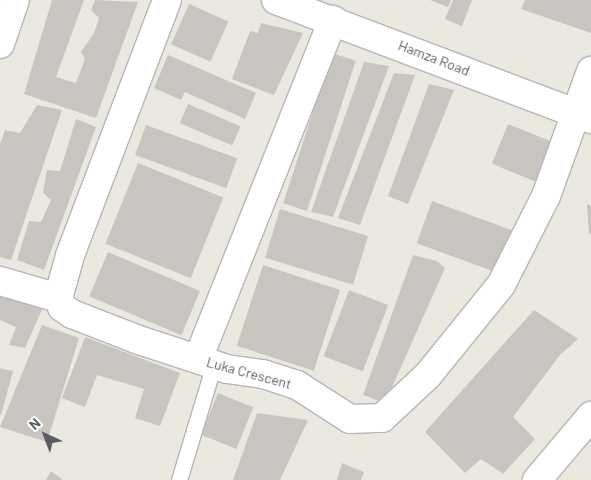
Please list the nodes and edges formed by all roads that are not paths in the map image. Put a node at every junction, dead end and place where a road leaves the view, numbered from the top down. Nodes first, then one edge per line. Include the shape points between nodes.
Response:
1 (15, 0) edge
2 (168, 0) edge
3 (276, 0) edge
4 (333, 20) junction
5 (0, 44) edge
6 (591, 71) edge
7 (584, 116) edge
8 (0, 282) edge
9 (58, 298) junction
10 (206, 362) junction
11 (591, 416) edge
12 (178, 480) edge
13 (537, 480) edge

1 - 5 street
2 - 9 street via 70,256
3 - 4 street, Hamza Road
4 - 7 street, Hamza Road
4 - 10 street
6 - 7 street, Luka Crescent
7 - 10 street, Luka Crescent via 502,285 428,375 382,418 350,419 297,385
8 - 9 street
9 - 10 street, Luka Crescent via 62,307 72,314
10 - 12 lane
11 - 13 street

